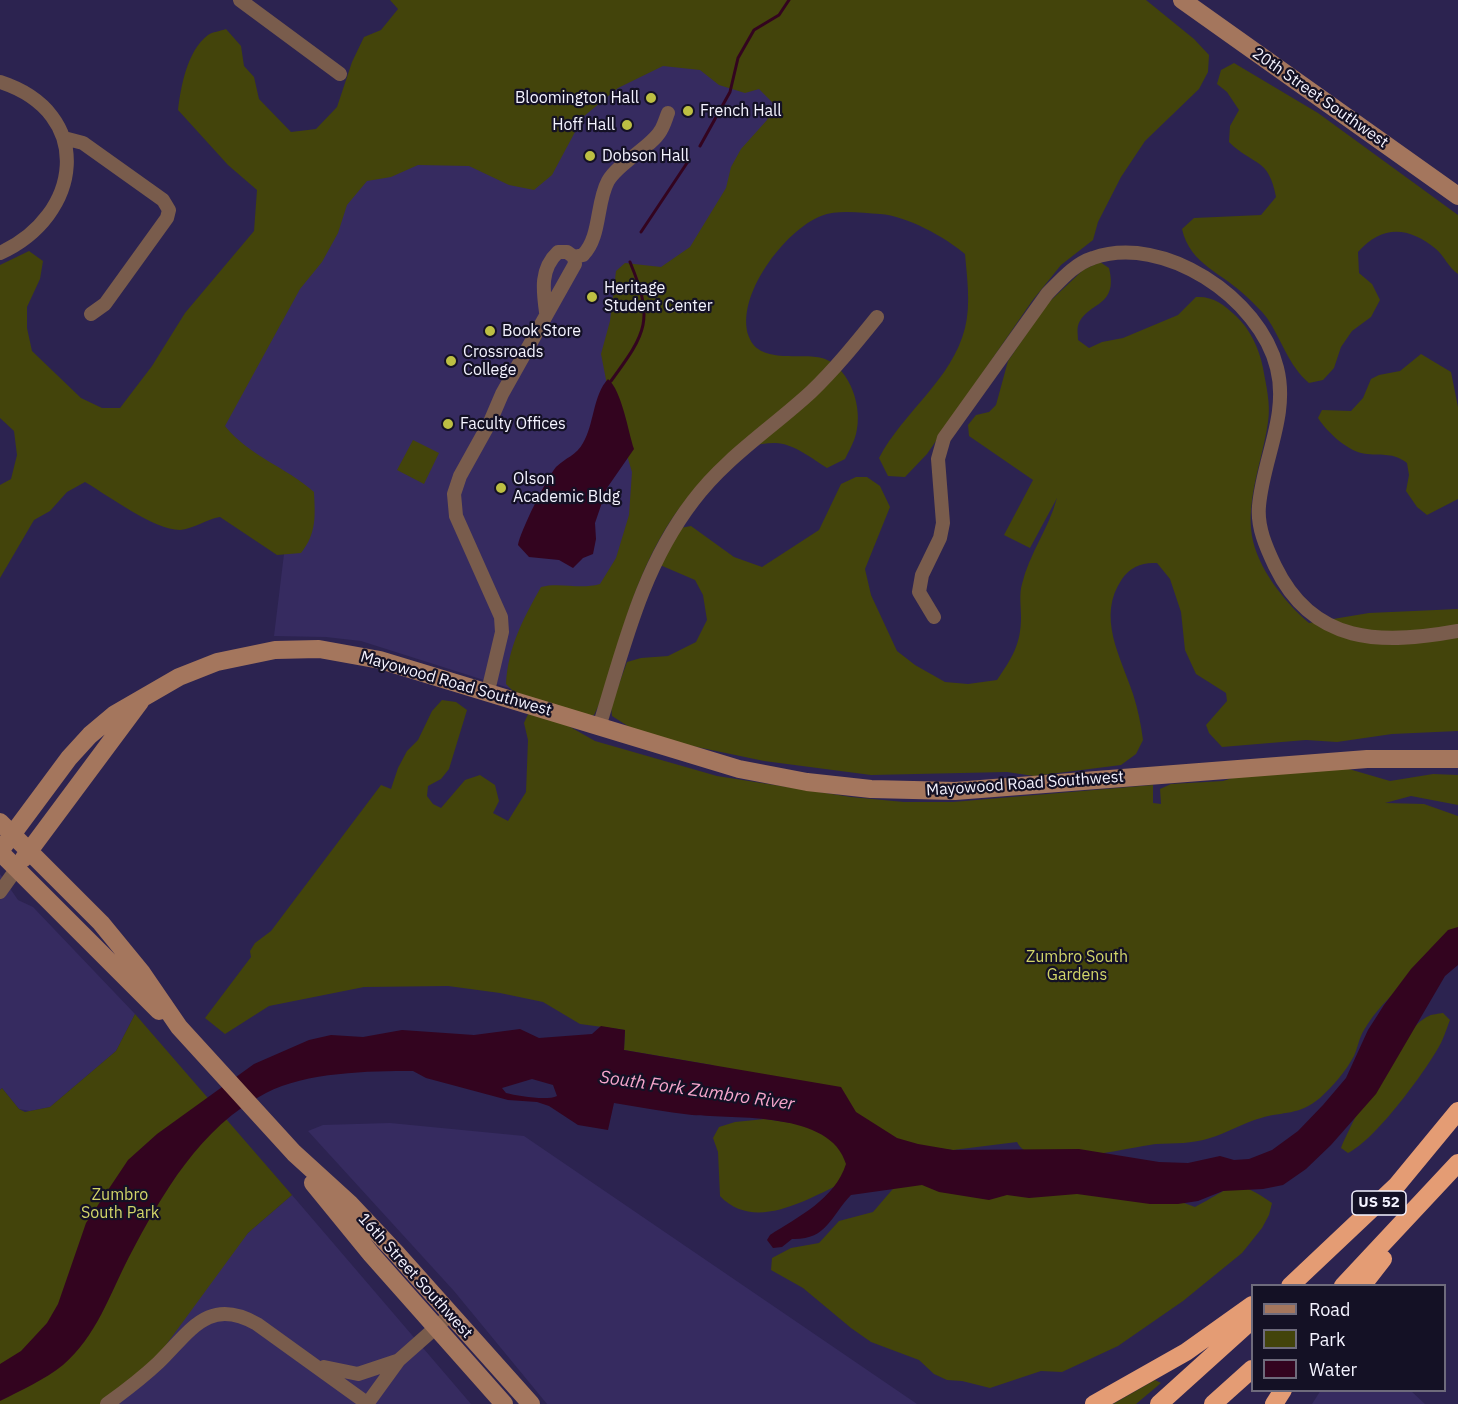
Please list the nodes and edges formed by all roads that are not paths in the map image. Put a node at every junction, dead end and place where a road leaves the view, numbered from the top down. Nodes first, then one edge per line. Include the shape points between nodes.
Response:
1 (240, 0) edge
2 (1182, 0) edge
3 (340, 74) dead end
4 (0, 82) edge
5 (668, 113) dead end
6 (64, 138) junction
7 (1458, 196) edge
8 (0, 254) edge
9 (574, 257) junction
10 (546, 312) junction
11 (91, 314) dead end
12 (877, 317) dead end
13 (934, 617) dead end
14 (1458, 631) edge
15 (488, 691) junction
16 (141, 701) junction
17 (599, 727) junction
18 (1458, 759) edge
19 (6, 828) edge
20 (30, 850) junction
21 (0, 851) edge
22 (17, 868) junction
23 (0, 892) edge
24 (179, 1027) junction
25 (1458, 1111) edge
26 (294, 1153) junction
27 (1458, 1163) edge
28 (1446, 1178) junction
29 (1355, 1226) junction
30 (1282, 1284) edge
31 (1292, 1284) edge
32 (1345, 1284) edge
33 (1364, 1284) edge
34 (1251, 1306) edge
35 (451, 1314) junction
36 (1251, 1321) edge
37 (437, 1327) junction
38 (399, 1360) junction
39 (309, 1361) junction
40 (1251, 1370) edge
41 (107, 1404) edge
42 (367, 1404) edge
43 (504, 1404) edge
44 (531, 1404) edge
45 (1094, 1404) edge
46 (1159, 1404) edge
47 (1213, 1404) edge

1 - 3 street
2 - 7 street, 20th Street Southwest
4 - 6 street via 40,104
5 - 9 street via 660,132 608,181 592,241 583,255
6 - 8 street via 67,168 53,208 31,236
6 - 11 street via 84,143 163,200 169,210 105,304
9 - 10 street via 575,264
9 - 10 street via 558,252 550,259 543,287
10 - 15 street via 454,494 456,516 501,617 502,632
12 - 17 street via 811,392 716,475 672,530 641,590
13 - 14 street via 919,592 943,523 938,459 944,438 1060,280 1092,258 1120,253 1150,256 1207,278 1232,295 1268,342 1281,395 1261,491 1261,528 1279,574 1310,613 1333,629 1349,634 1428,636
15 - 16 street, Mayowood Road Southwest via 369,657 296,649 240,655 217,662 179,677
15 - 17 street, Mayowood Road Southwest
16 - 19 street, Mayowood Road Southwest via 115,714 79,746
16 - 20 street, Mayowood Road Southwest
17 - 18 street, Mayowood Road Southwest via 748,771 807,782 914,792 1367,759
19 - 20 street, 16th Street Southwest
19 - 21 street, Mayowood Road Southwest
20 - 22 street, Mayowood Road Southwest
20 - 24 street, 16th Street Southwest via 128,955
21 - 22 street, 16th Street Southwest
22 - 23 street
22 - 24 street, 16th Street Southwest via 129,983
24 - 26 street, 16th Street Southwest
25 - 29 highway, US 52 via 1397,1185
26 - 35 street, 16th Street Southwest via 350,1204
26 - 37 street, 16th Street Southwest via 342,1219
27 - 28 highway, US 52
28 - 32 highway, US 52
28 - 33 highway
29 - 30 highway
29 - 31 highway, US 52
34 - 45 highway via 1186,1352
35 - 37 street
35 - 44 street, 16th Street Southwest
36 - 46 highway
37 - 38 street
37 - 43 street, 16th Street Southwest
38 - 39 street via 358,1374 330,1370
38 - 42 street
39 - 41 street via 244,1316 220,1313 200,1321 158,1363
39 - 42 street
40 - 47 highway

